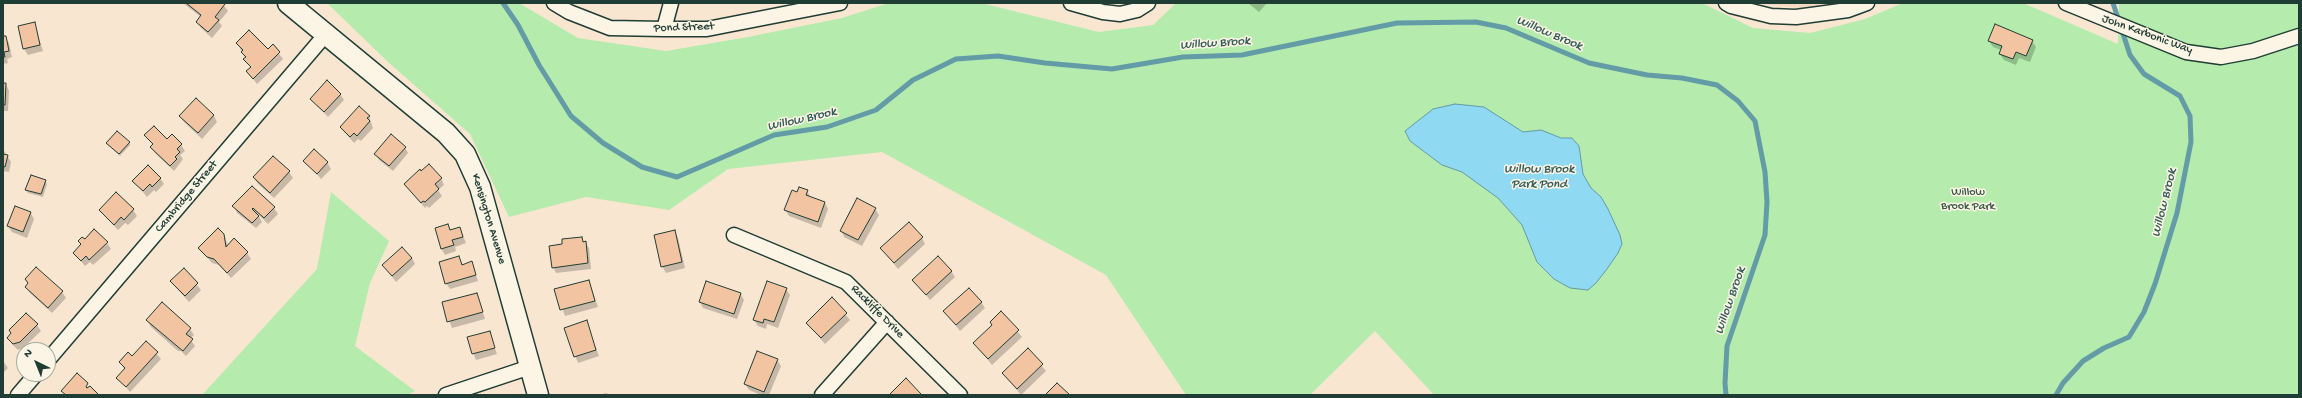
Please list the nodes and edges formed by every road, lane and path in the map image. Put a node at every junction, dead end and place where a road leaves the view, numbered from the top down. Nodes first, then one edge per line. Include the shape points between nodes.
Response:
1 (288, 3) edge
2 (554, 3) edge
3 (671, 3) edge
4 (840, 3) edge
5 (1071, 3) edge
6 (1148, 3) edge
7 (1726, 3) edge
8 (1867, 3) edge
9 (2066, 3) edge
10 (664, 30) junction
11 (326, 34) junction
12 (2299, 36) edge
13 (734, 235) dead end
14 (887, 322) junction
15 (56, 351) edge
16 (530, 367) junction
17 (29, 382) edge
18 (18, 395) edge
19 (446, 395) edge
20 (538, 395) edge
21 (822, 395) edge
22 (960, 395) edge

1 - 11 main road, Kensington Avenue
2 - 10 street, Pond Street via 569,12 610,28
3 - 10 street
4 - 10 street, Pond Street via 707,29
5 - 6 street via 1120,14 1137,10
7 - 8 street via 1771,16 1796,17 1848,10
9 - 12 street, John Karbonic Way via 2186,52 2221,57 2253,51
11 - 15 street, Cambridge Street
11 - 16 main road, Kensington Avenue via 446,133 465,154 480,187
13 - 14 street, Rackliffe Drive via 846,282
14 - 21 street
14 - 22 street, Rackliffe Drive
16 - 19 street
16 - 20 main road, Kensington Avenue
17 - 18 street

